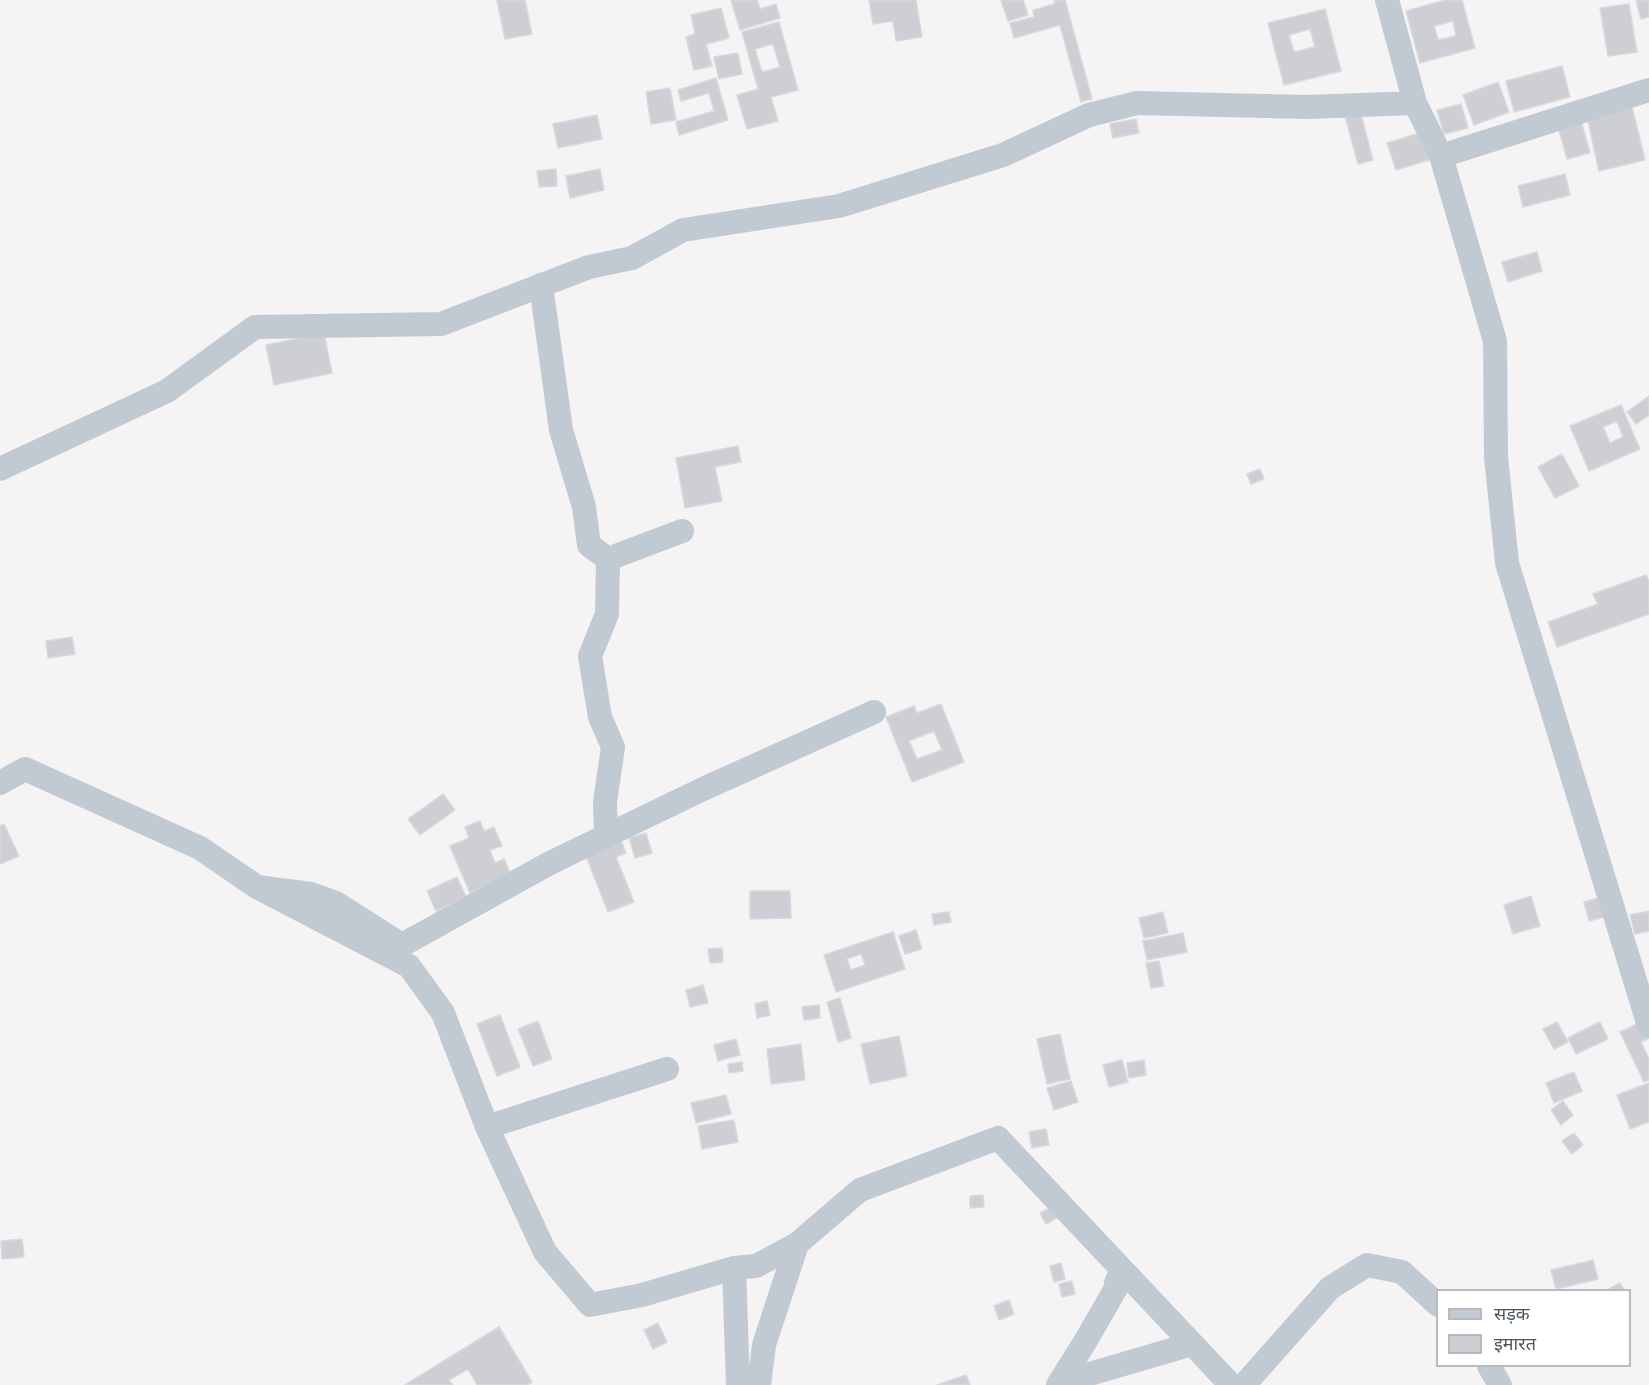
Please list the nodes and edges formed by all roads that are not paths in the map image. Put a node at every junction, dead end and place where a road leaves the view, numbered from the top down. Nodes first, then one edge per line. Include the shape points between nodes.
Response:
1 (1387, 0) edge
2 (1649, 90) edge
3 (1415, 103) junction
4 (1441, 156) junction
5 (541, 285) junction
6 (0, 469) edge
7 (682, 531) dead end
8 (608, 559) junction
9 (874, 712) dead end
10 (0, 783) edge
11 (606, 836) junction
12 (257, 887) junction
13 (1649, 1026) edge
14 (667, 1069) dead end
15 (487, 1127) junction
16 (797, 1244) junction
17 (734, 1268) junction
18 (1120, 1268) junction
19 (1436, 1304) edge
20 (1192, 1344) junction
21 (1490, 1367) edge
22 (1058, 1384) edge
23 (738, 1385) edge
24 (759, 1385) edge
25 (1231, 1385) edge
26 (1244, 1385) edge
27 (1500, 1385) edge

1 - 3 street
2 - 4 street
3 - 4 street
3 - 5 street via 1308,107 1137,103 1089,115 1003,155 839,206 683,230 632,258 589,267
4 - 13 street via 1495,342 1496,457 1507,563
5 - 6 street via 441,324 255,327 167,391
5 - 8 street via 561,430 584,507 589,545
7 - 8 street
8 - 11 street via 607,614 590,656 600,717 613,747 605,802
9 - 11 street
10 - 12 street via 25,769 200,848
11 - 12 street via 402,945 336,903 311,894
12 - 15 street via 409,966 443,1013
14 - 15 street
15 - 17 street via 545,1252 590,1305 642,1295
16 - 17 street via 756,1266
16 - 18 street via 860,1190 998,1138
16 - 24 street via 764,1345
17 - 23 street
18 - 20 street
18 - 22 street via 1116,1288
19 - 26 street via 1402,1272 1367,1264 1330,1288
20 - 22 street
20 - 25 street
21 - 27 street

